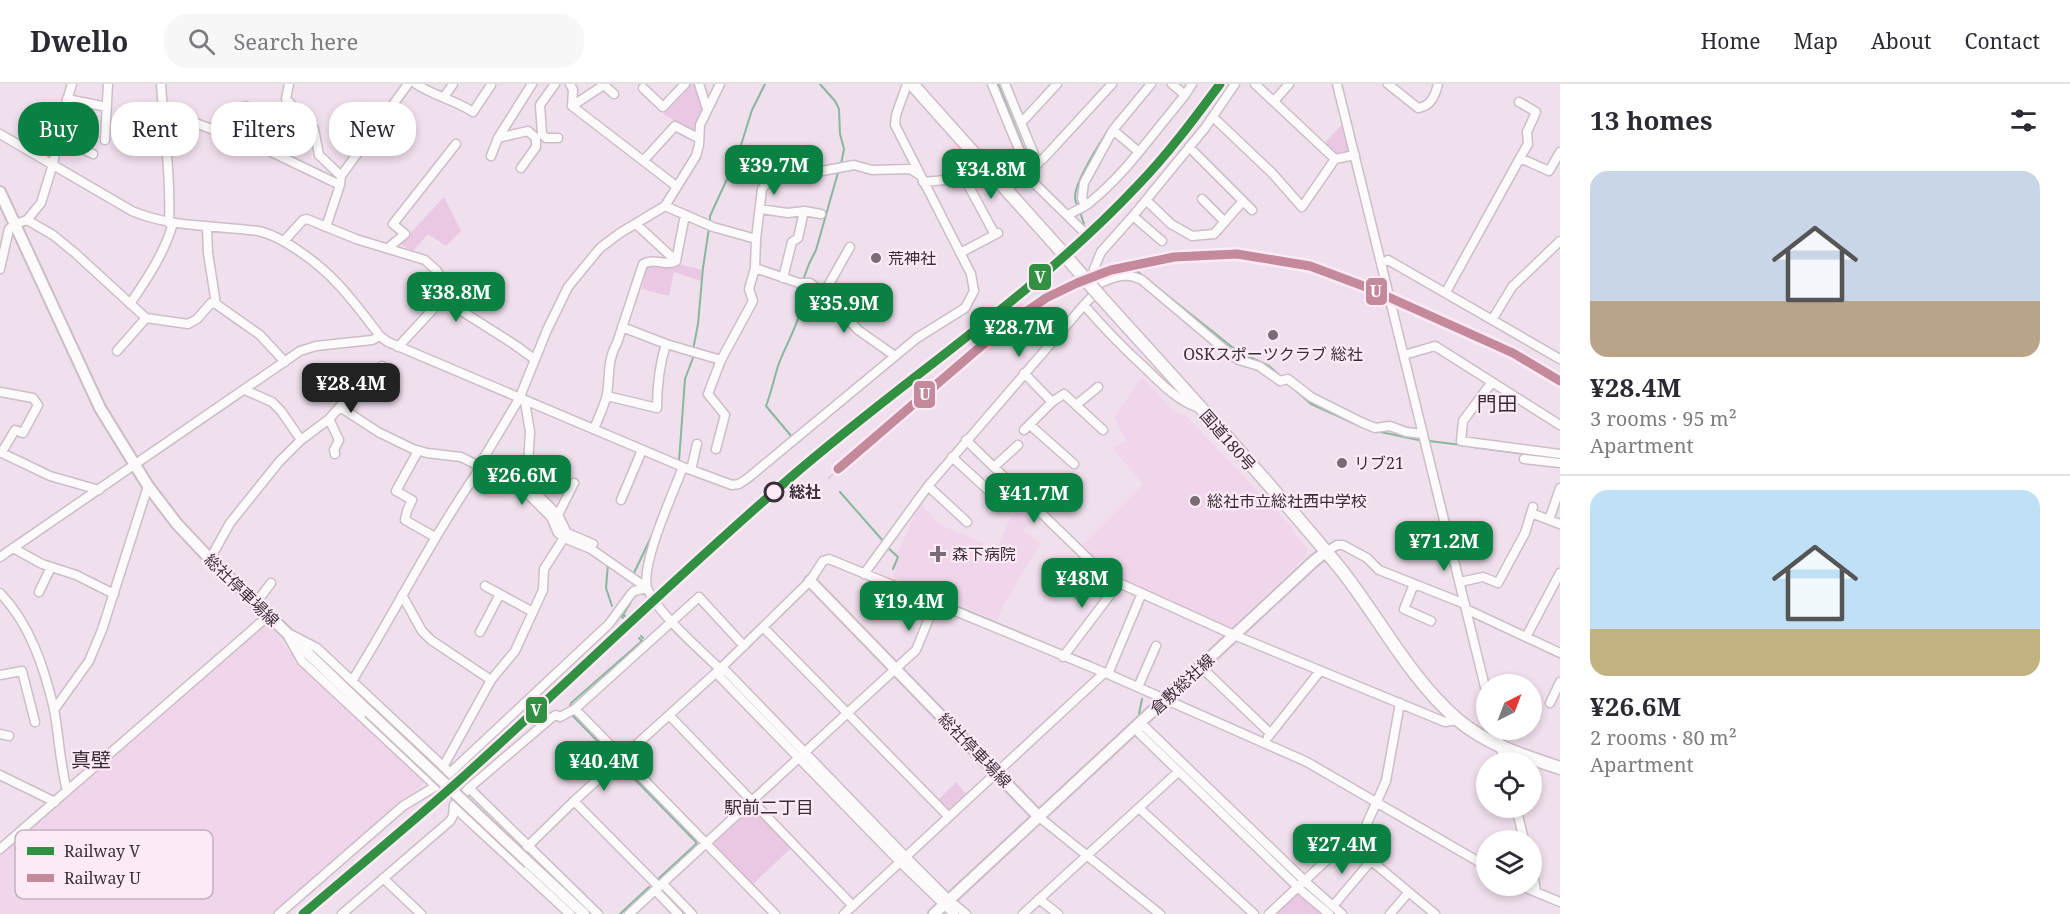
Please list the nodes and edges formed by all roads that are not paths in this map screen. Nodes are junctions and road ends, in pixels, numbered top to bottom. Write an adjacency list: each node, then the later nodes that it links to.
1 (72, 84): 33 (street)
2 (108, 84): 40 (street)
3 (161, 84): 36 (street)
4 (289, 84): 37 (street)
5 (408, 84): 68 (street)
6 (416, 84): 32 (street)
7 (453, 84): 32 (street)
8 (532, 84): 46 (street)
9 (555, 84): 47 (street)
10 (570, 84): 39 (street)
11 (685, 84): 28 (street)
12 (699, 84): 41 (street)
13 (720, 84): 41 (street)
14 (909, 84): 67 (street); 105 (highway, 国道180号, bridge)
15 (992, 84): 64 (street)
16 (1005, 84): 43 (street)
17 (1058, 84): 43 (street)
18 (1112, 84): 64 (street)
19 (1172, 84): 31 (street)
20 (1192, 84): 31 (street)
21 (1235, 84): 42 (street)
22 (1255, 84): 34 (street)
23 (1289, 84): 34 (street)
24 (1337, 84): 55 (street)
25 (1388, 84): 26 (street)
26 (1437, 84)
27 (491, 85): 32 (street)
28 (643, 88)
29 (1145, 88): 44 (street)
30 (614, 94): 39 (street)
31 (1185, 95): 53 (street)
32 (444, 97)
33 (67, 99): 35 (street); 40 (street)
34 (1274, 101): 61 (street)
35 (66, 102)
36 (162, 102)
37 (289, 102)
38 (1519, 102): 60 (street)
39 (572, 106): 62 (street)
40 (107, 107): 49 (street)
41 (707, 109): 48 (street)
42 (1213, 117): 52 (street); 61 (street)
43 (1021, 123): 64 (street)
44 (1113, 130): 53 (street); 80 (street)
45 (0, 134): 63 (street)
46 (498, 138): 59 (street); 65 (street)
47 (558, 138)
48 (698, 138): 62 (street); 71 (street)
49 (105, 140)
50 (456, 144): 98 (street)
51 (317, 145): 68 (street)
52 (1189, 147): 74 (street); 75 (street)
53 (1138, 152): 80 (street)
54 (1560, 152): 60 (street)
55 (1355, 155): 61 (street); 101 (street)
56 (55, 156): 63 (street)
57 (167, 156): 87 (street)
58 (282, 156): 68 (street)
59 (491, 156)
60 (1521, 158): 106 (street)
61 (1335, 159)
62 (644, 160): 71 (street)
63 (53, 165): 85 (street); 87 (street)
64 (1033, 166): 66 (street); 80 (street)
65 (521, 168)
66 (1007, 177)
67 (922, 178): 69 (street); 77 (street); 99 (street)
68 (341, 180): 90 (street)
69 (966, 181): 70 (street); 99 (street)
70 (989, 181)
71 (676, 186): 76 (street)
72 (0, 192): 81 (main road, 総社停車場線)
73 (1202, 199): 86 (street)
74 (1146, 200): 84 (street); 86 (street)
75 (1243, 201): 78 (street); 86 (street)
76 (665, 206): 83 (street); 91 (street)
77 (760, 209): 79 (street); 93 (street)
78 (1252, 210)
79 (804, 211): 82 (street); 104 (street)
80 (1075, 211): 92 (street)
81 (4, 212): 88 (main road, 総社停車場線)
82 (821, 214)
83 (685, 215): 93 (street); 100 (street)
84 (1133, 216): 95 (street); 105 (street)
85 (27, 220): 88 (street); 109 (street)
86 (1225, 222)
87 (171, 223): 89 (street); 109 (street)
88 (15, 224): 102 (street); 156 (main road, 総社停車場線)
89 (207, 226): 94 (street); 110 (street)
90 (326, 227): 94 (street); 98 (street)
91 (638, 227): 100 (street); 121 (street)
92 (1085, 233)
93 (756, 239): 103 (street)
94 (284, 241): 115 (street)
95 (1162, 241)
96 (1560, 241): 113 (street)
97 (850, 247): 107 (street)
98 (388, 248): 108 (street)
99 (960, 254): 120 (street)
100 (676, 261): 114 (street)
101 (1382, 263): 106 (street); 119 (street)
102 (1, 264)
103 (755, 268): 104 (street); 123 (street)
104 (783, 278): 107 (street)
105 (1098, 289): 111 (street); 130 (highway, 国道180号); 141 (street)
106 (1446, 292): 113 (street)
107 (824, 293): 120 (street)
108 (446, 295): 117 (street); 121 (street)
109 (130, 304): 112 (street)
110 (216, 304): 112 (street); 124 (street)
111 (1084, 305): 126 (street); 130 (street)
112 (146, 318): 118 (street)
113 (1492, 320): 122 (street)
114 (622, 327): 116 (street); 132 (street)
115 (380, 336): 117 (street); 124 (street)
116 (666, 344): 123 (street); 132 (street)
117 (398, 347): 133 (street)
118 (117, 351)
119 (1404, 355): 127 (street); 141 (street)
120 (896, 356): 159 (street)
121 (534, 359): 133 (street)
122 (1560, 359)
123 (721, 360): 146 (street)
124 (285, 362): 129 (street)
125 (382, 366): 136 (street)
126 (1024, 373): 134 (street); 143 (street)
127 (1492, 382): 138 (street); 151 (street)
128 (1098, 387): 135 (street)
129 (244, 390): 142 (street); 156 (street)
130 (1178, 391): 176 (highway, 国道180号)
131 (0, 392): 149 (street)
132 (607, 396): 139 (street)
133 (522, 400): 139 (street); 158 (street); 163 (street)
134 (1052, 402): 135 (street); 154 (street)
135 (1076, 405): 140 (street)
136 (340, 407): 137 (street); 147 (street)
137 (329, 419): 142 (street); 150 (street)
138 (1560, 425)
139 (594, 429): 148 (street)
140 (1103, 430)
141 (1424, 439): 183 (street)
142 (301, 440): 178 (street)
143 (966, 440): 152 (street); 157 (street)
144 (697, 444): 159 (street)
145 (1018, 445): 157 (street)
146 (716, 448)
147 (418, 450): 158 (street); 173 (street)
148 (642, 450): 159 (street); 166 (street)
149 (1, 452): 165 (street)
150 (335, 454)
151 (1560, 454)
152 (952, 457): 162 (street); 167 (street)
153 (1524, 459): 155 (street)
154 (1074, 464)
155 (1560, 464)
156 (134, 466): 161 (main road, 総社停車場線); 165 (street)
157 (994, 467): 185 (street)
158 (479, 468): 163 (street); 173 (street)
159 (687, 468): 188 (street)
160 (574, 483): 168 (street)
161 (148, 486): 178 (main road, 総社停車場線); 192 (street)
162 (928, 486): 170 (street); 181 (street)
163 (529, 487): 168 (street); 172 (street)
164 (1560, 488): 169 (street)
165 (99, 490): 175 (street)
166 (621, 500)
167 (1000, 501)
168 (558, 514): 172 (street)
169 (1549, 520): 171 (street); 183 (street)
170 (967, 522)
171 (1560, 524)
172 (566, 536): 174 (street); 188 (street); 198 (street)
173 (435, 537): 194 (street)
174 (597, 547)
175 (14, 548): 177 (street); 179 (street)
176 (1326, 552): 186 (street); 205 (main road, 倉敷総社線); 229 (highway, 国道180号)
177 (0, 557)
178 (210, 559): 195 (main road, 総社停車場線)
179 (51, 567): 189 (street); 192 (street)
180 (1560, 573): 206 (street)
181 (864, 574): 182 (street); 196 (street)
182 (810, 581): 202 (street); 213 (main road, 総社停車場線)
183 (1460, 582): 197 (street)
184 (271, 583): 195 (street)
185 (1119, 583): 191 (street); 209 (street)
186 (1414, 584): 197 (street); 201 (street)
187 (485, 586): 193 (street)
188 (647, 588): 200 (street); 240 (street)
189 (39, 592)
190 (0, 593): 226 (street)
191 (1142, 593): 205 (street); 215 (street)
192 (114, 594): 226 (street)
193 (500, 594): 198 (street); 204 (street)
194 (402, 596): 218 (street); 219 (street)
195 (255, 604): 199 (main road, 総社停車場線)
196 (935, 604): 209 (street); 213 (street)
197 (1466, 606): 206 (street); 216 (street)
198 (533, 612): 218 (street)
199 (268, 616): 203 (main road, 総社停車場線); 246 (street)
200 (671, 621): 207 (street); 212 (street); 225 (street)
201 (1431, 621)
202 (764, 627): 207 (street); 227 (street)
203 (284, 630): 219 (street); 244 (street); 279 (main road, 総社停車場線, bridge)
204 (480, 632)
205 (1234, 636): 211 (main road, 倉敷総社線); 214 (street)
206 (1526, 637): 210 (street)
207 (744, 646): 212 (street)
208 (1156, 646): 221 (street)
209 (1065, 653): 215 (street)
210 (1560, 653)
211 (1200, 666): 222 (main road, 倉敷総社線); 232 (street)
212 (720, 669): 228 (street); 237 (street)
213 (896, 669): 227 (street); 242 (main road, 総社停車場線)
214 (1320, 671): 224 (street); 232 (street)
215 (1106, 674): 221 (street); 242 (street)
216 (1482, 674)
217 (0, 675): 230 (street)
218 (491, 680): 240 (street)
219 (352, 681): 240 (street)
220 (1560, 682): 223 (street)
221 (1138, 687): 222 (street)
222 (1166, 700): 231 (main road, 倉敷総社線); 234 (street)
223 (1550, 703)
224 (1400, 704): 229 (street); 250 (street)
225 (575, 709): 238 (street); 245 (street)
226 (54, 710): 246 (street)
227 (848, 712): 237 (street); 253 (street)
228 (670, 716): 238 (street); 247 (street)
229 (1458, 720): 235 (highway, 国道180号)
230 (35, 722)
231 (1137, 726): 241 (street); 254 (main road, 倉敷総社線); 266 (street)
232 (1270, 733): 234 (street)
233 (1498, 740): 235 (street)
234 (1264, 742): 250 (street)
235 (1500, 747): 236 (street); 239 (highway, 国道180号)
236 (1501, 752)
237 (802, 755): 247 (street); 262 (street)
238 (621, 760): 248 (street); 257 (street)
239 (1560, 768)
240 (446, 770): 244 (street)
241 (1178, 772): 252 (street); 266 (street)
242 (998, 773): 253 (street); 254 (main road, 総社停車場線)
243 (0, 775): 249 (street)
244 (436, 786): 275 (street)
245 (469, 788): 251 (street); 258 (street)
246 (67, 791): 249 (street)
247 (753, 800): 257 (street); 273 (street)
248 (574, 801): 258 (street); 267 (street)
249 (55, 802): 255 (street)
250 (1376, 802): 259 (street); 263 (street)
251 (454, 807): 265 (street); 278 (street)
252 (1139, 808): 261 (street); 292 (street)
253 (949, 817): 262 (street)
254 (1039, 817): 261 (street); 271 (main road)
255 (22, 830)
256 (15, 836): 260 (street)
257 (706, 843): 267 (street); 284 (street)
258 (527, 847): 280 (street)
259 (1356, 848): 264 (street); 266 (street)
260 (0, 849)
261 (1086, 855): 270 (street); 291 (street)
262 (903, 859): 271 (street); 273 (street)
263 (1476, 860)
264 (1371, 861): 268 (street); 274 (street)
265 (383, 878): 276 (street); 277 (street)
266 (1301, 884): 274 (street); 293 (street)
267 (659, 887): 281 (street); 282 (street); 283 (street)
268 (1408, 893): 295 (street); 296 (street)
269 (1542, 894): 272 (street)
270 (1039, 899): 289 (street); 290 (street)
271 (946, 902): 286 (main road); 287 (street); 288 (street)
272 (1560, 902)
273 (853, 906): 285 (street)
274 (1331, 910): 294 (street)
275 (279, 914)
276 (342, 914)
277 (421, 914)
278 (570, 914)
279 (584, 914)
280 (598, 914)
281 (629, 914)
282 (678, 914)
283 (692, 914)
284 (775, 914)
285 (844, 914)
286 (934, 914)
287 (954, 914)
288 (966, 914)
289 (1023, 914)
290 (1058, 914)
291 (1160, 914)
292 (1254, 914)
293 (1269, 914)
294 (1342, 914)
295 (1390, 914)
296 (1436, 914)

